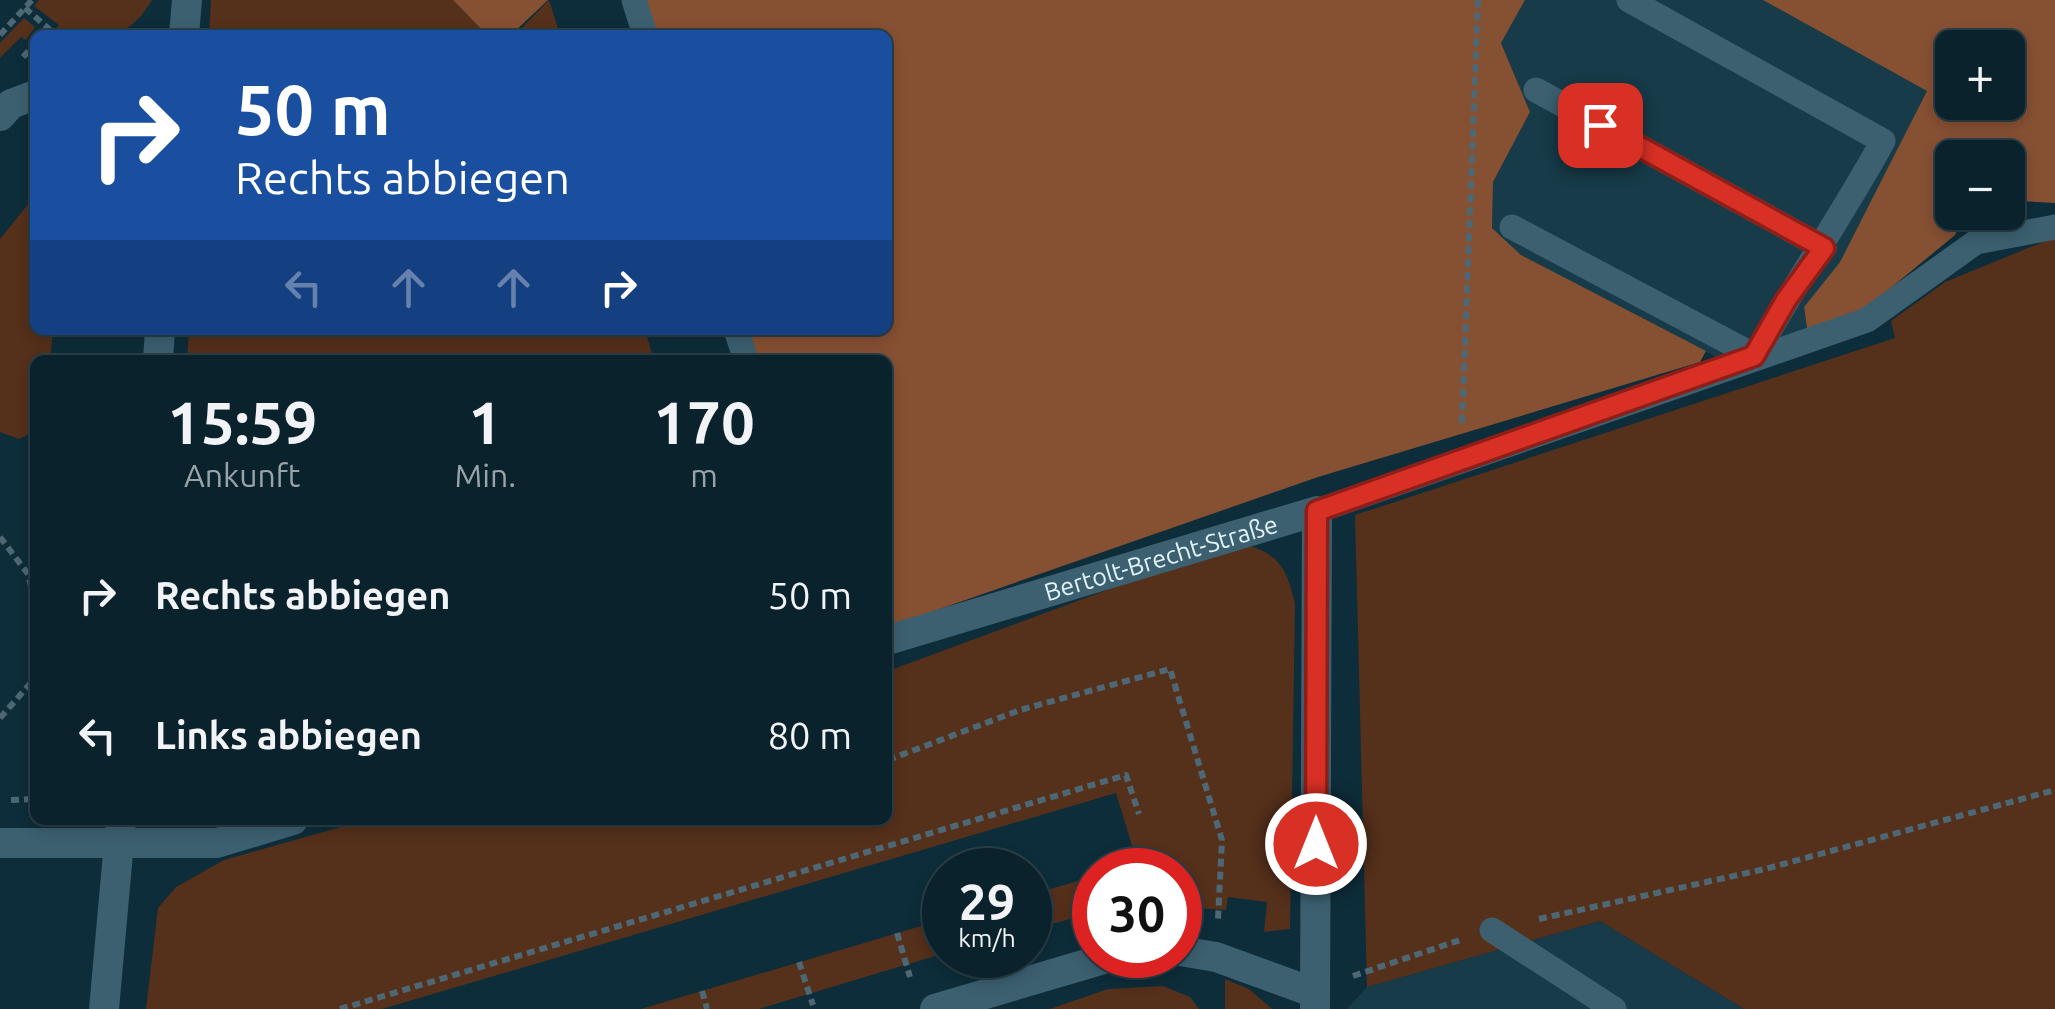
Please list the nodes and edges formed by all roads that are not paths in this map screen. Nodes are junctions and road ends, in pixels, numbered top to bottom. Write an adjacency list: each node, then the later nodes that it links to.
1 (188, 0): 4 (street)
2 (634, 0): 5 (lane)
3 (1629, 0): 11 (lane)
4 (185, 30)
5 (643, 30)
6 (1536, 90): 11 (lane)
7 (30, 97): 8 (street)
8 (0, 116)
9 (1512, 227): 12 (lane)
10 (2055, 227): 12 (lane)
11 (1824, 248): 12 (lane)
12 (1754, 356): 13 (lane)
13 (1317, 511): 14 (street, Bertolt-Brecht-Straße); 21 (street, Bertolt-Brecht-Straße)
14 (892, 639)
15 (276, 825): 16 (street)
16 (120, 832): 17 (street); 22 (street)
17 (0, 843)
18 (1492, 930): 24 (lane)
19 (1202, 956): 21 (street)
20 (1072, 968): 23 (street)
21 (1315, 1001)
22 (104, 1009)
23 (935, 1009)
24 (1614, 1009)

